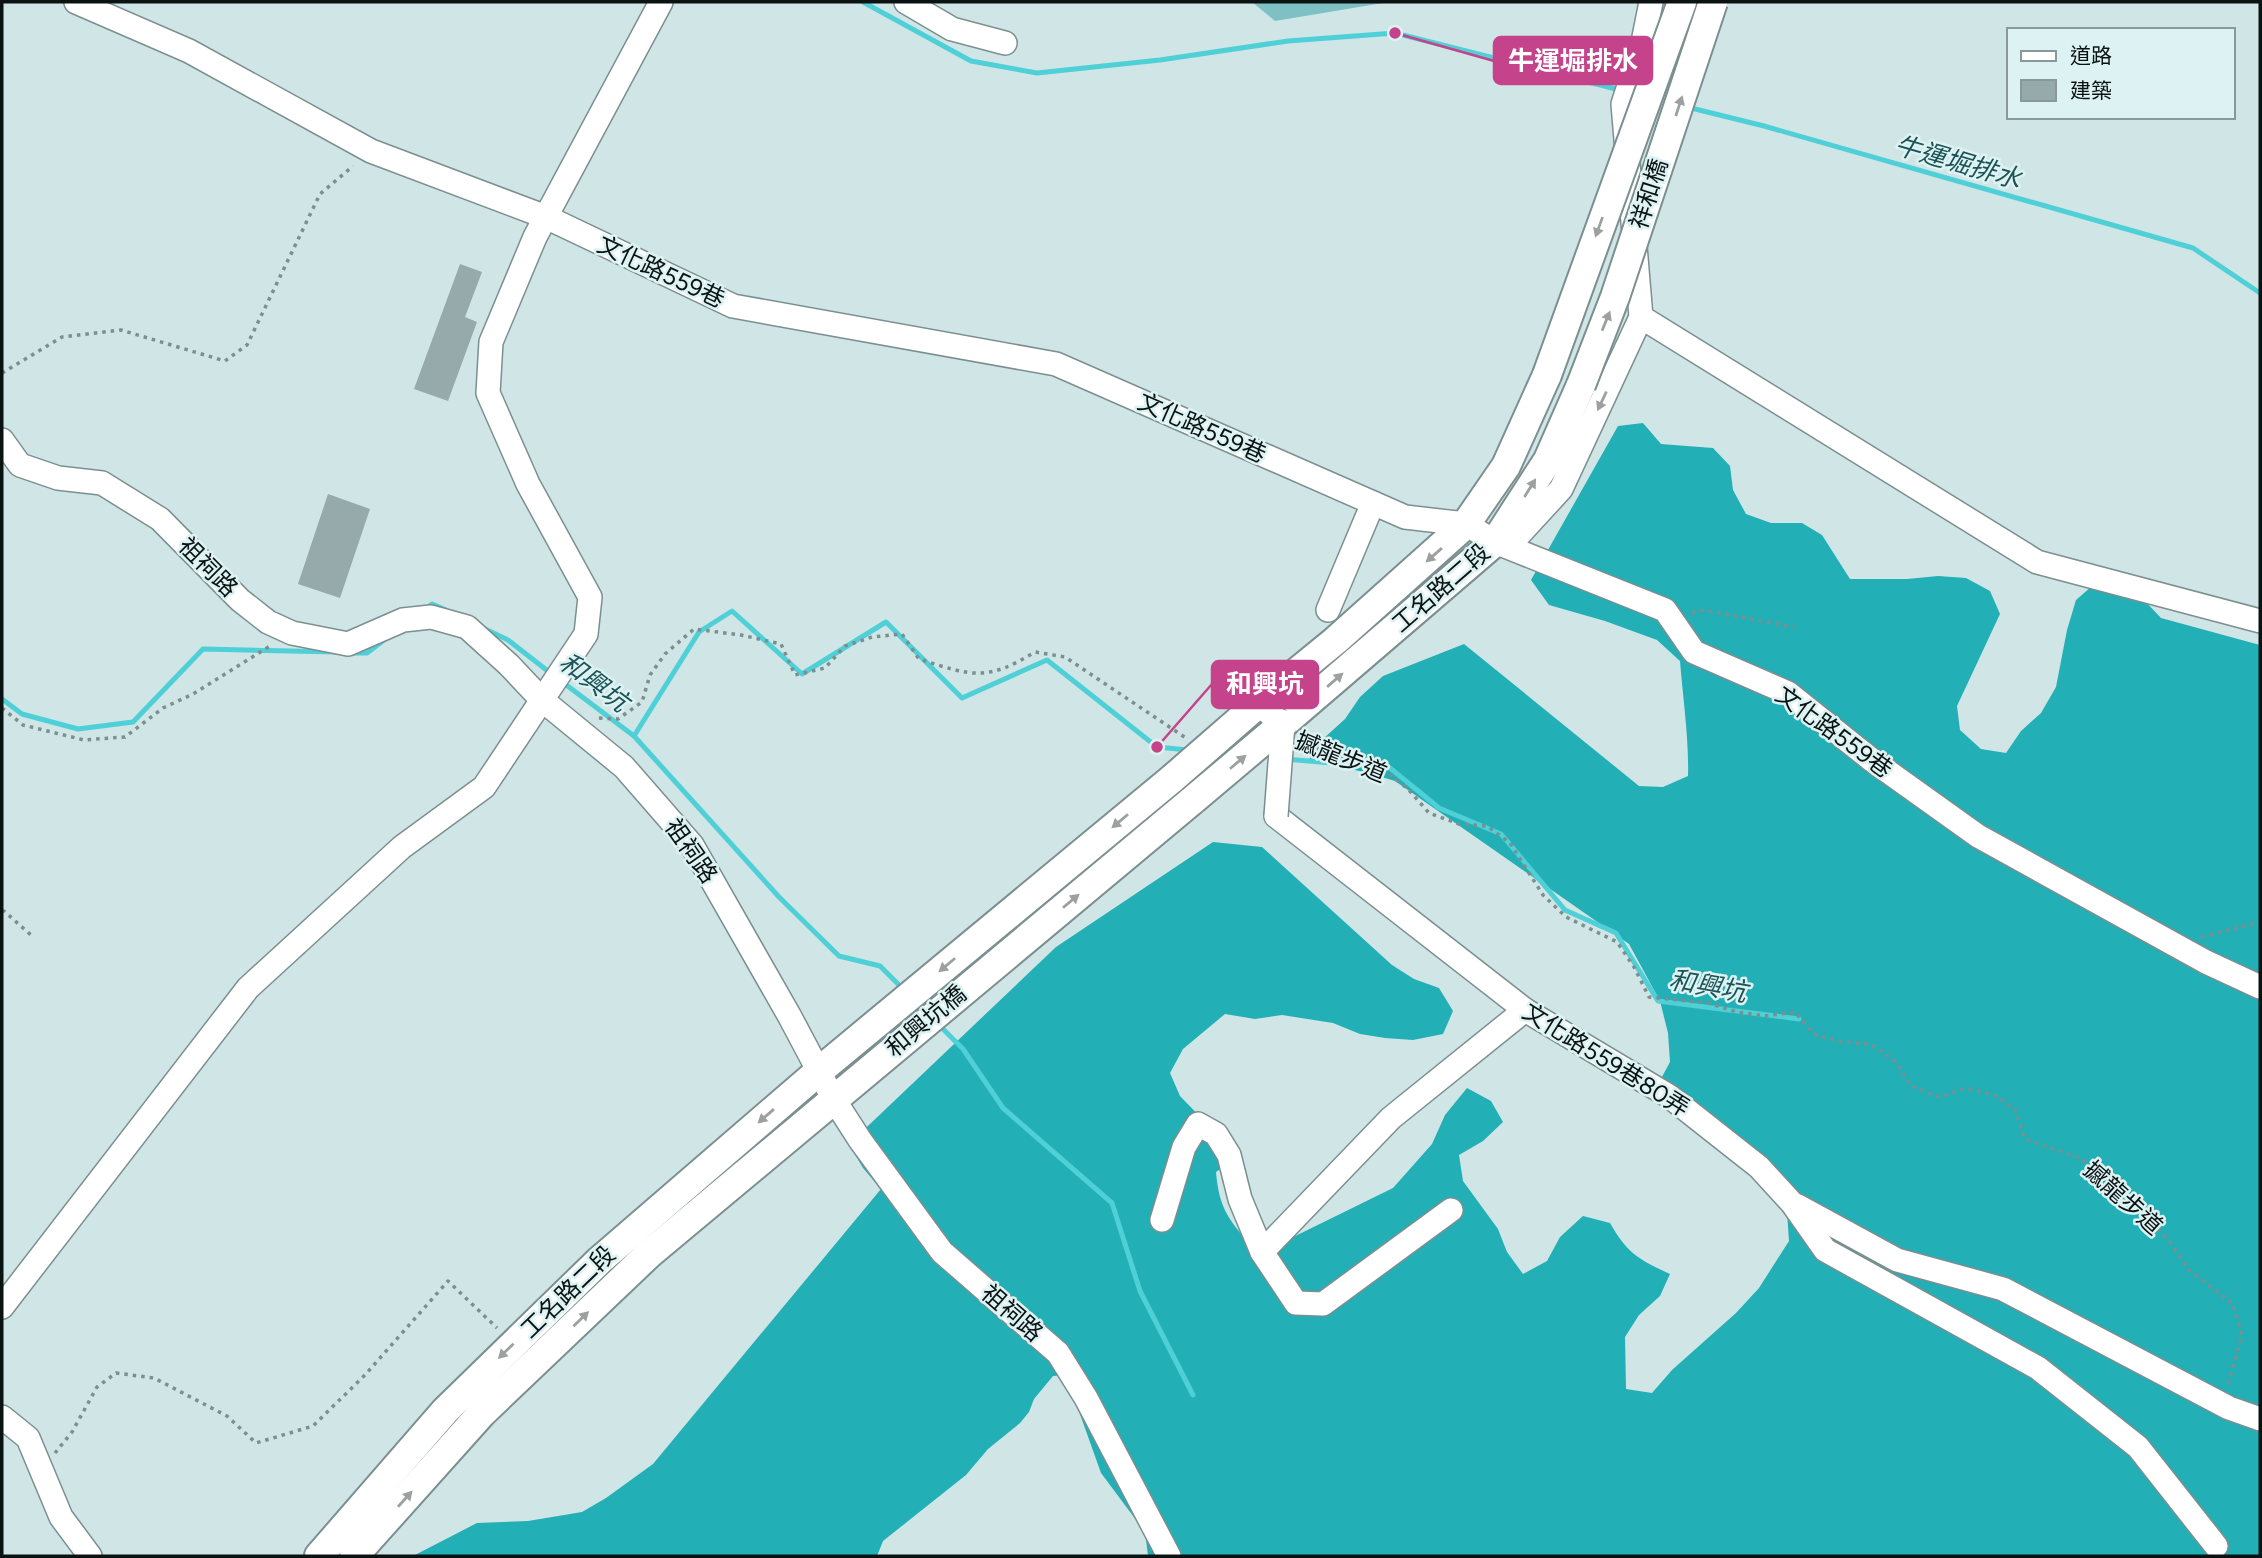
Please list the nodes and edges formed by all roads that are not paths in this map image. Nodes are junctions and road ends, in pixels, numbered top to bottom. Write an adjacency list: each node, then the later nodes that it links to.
1 (76, 2): 8 (lane, 文化路559巷)
2 (661, 2): 8 (lane)
3 (905, 2): 7 (lane)
4 (1651, 2): 9 (lane)
5 (1682, 2): 10 (main road, 祥和橋, one-way to 10, bridge)
6 (1713, 2): 11 (main road, 祥和橋, one-way to 6, bridge)
7 (1005, 43)
8 (546, 217): 13 (lane, 文化路559巷); 18 (lane)
9 (1641, 317): 15 (lane, one-way to 15); 17 (lane)
10 (1547, 374): 14 (main road, 工名路二段)
11 (1581, 385): 15 (main road, 工名路二段, one-way to 11)
12 (2, 440): 18 (lane, 祖祠路)
13 (1373, 503): 14 (lane, 文化路559巷); 16 (lane)
14 (1466, 524): 15 (lane, 文化路559巷); 19 (main road, 工名路二段, one-way to 19)
15 (1495, 542): 20 (main road, 工名路二段, one-way to 15); 23 (lane, 文化路559巷)
16 (1328, 610)
17 (2260, 621)
18 (541, 699): 25 (lane, 祖祠路); 31 (lane)
19 (1258, 704): 20 (lane, bridge); 21 (main road, 工名路二段, one-way to 21, bridge)
20 (1289, 732): 22 (main road, 工名路二段, one-way to 20, bridge); 24 (lane, 文化路559巷80弄, bridge)
21 (1000, 922): 25 (main road, 和興坑橋, one-way to 25)
22 (1019, 944): 26 (main road, 和興坑橋)
23 (2260, 987)
24 (1525, 1010): 27 (lane, 文化路559巷80弄); 30 (lane)
25 (818, 1072): 26 (lane, 祖祠路); 37 (main road, 工名路二段, one-way to 37)
26 (833, 1098): 35 (main road, 工名路二段, one-way to 26); 38 (lane, 祖祠路)
27 (1792, 1203): 33 (lane); 34 (lane, 文化路559巷80弄)
28 (1451, 1210): 30 (lane)
29 (1162, 1220): 30 (lane)
30 (1262, 1252)
31 (2, 1307)
32 (2, 1417): 36 (lane)
33 (2260, 1419)
34 (2216, 1546)
35 (357, 1553)
36 (90, 1556)
37 (319, 1556)
38 (1169, 1556)

